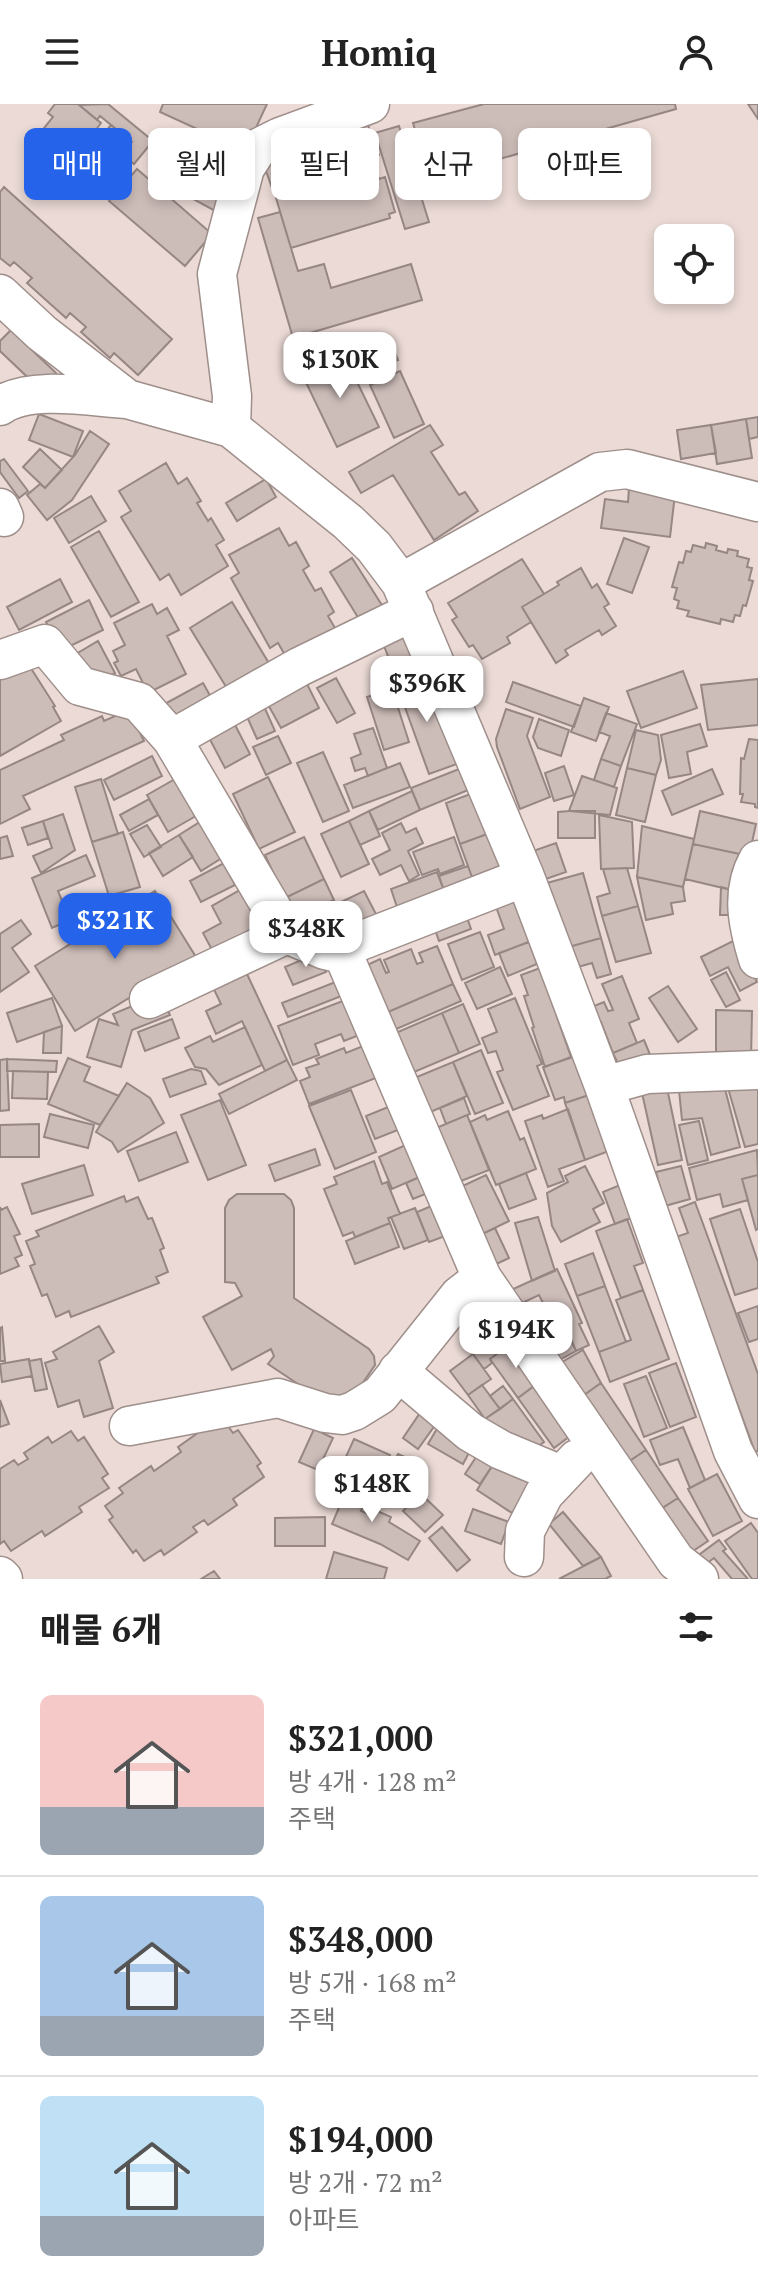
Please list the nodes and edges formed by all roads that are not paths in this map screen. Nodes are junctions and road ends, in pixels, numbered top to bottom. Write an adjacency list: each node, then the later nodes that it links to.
1 (370, 104): 5 (street)
2 (0, 294): 3 (street)
3 (127, 399): 4 (street); 5 (street)
4 (0, 406)
5 (231, 428): 7 (street)
6 (752, 489): 7 (street)
7 (408, 597): 9 (street); 11 (street)
8 (0, 660): 9 (street)
9 (172, 739): 12 (street)
10 (758, 860): 14 (street)
11 (525, 877): 13 (street); 17 (street)
12 (287, 934): 13 (street); 15 (street)
13 (343, 954): 18 (street)
14 (758, 959)
15 (149, 999)
16 (758, 1070): 17 (street)
17 (604, 1086): 23 (street)
18 (482, 1278): 19 (street); 21 (street)
19 (398, 1371): 20 (street); 22 (street)
20 (129, 1426)
21 (593, 1443): 22 (street); 25 (street)
22 (561, 1475): 24 (street)
23 (758, 1499)
24 (524, 1557)
25 (699, 1579)

